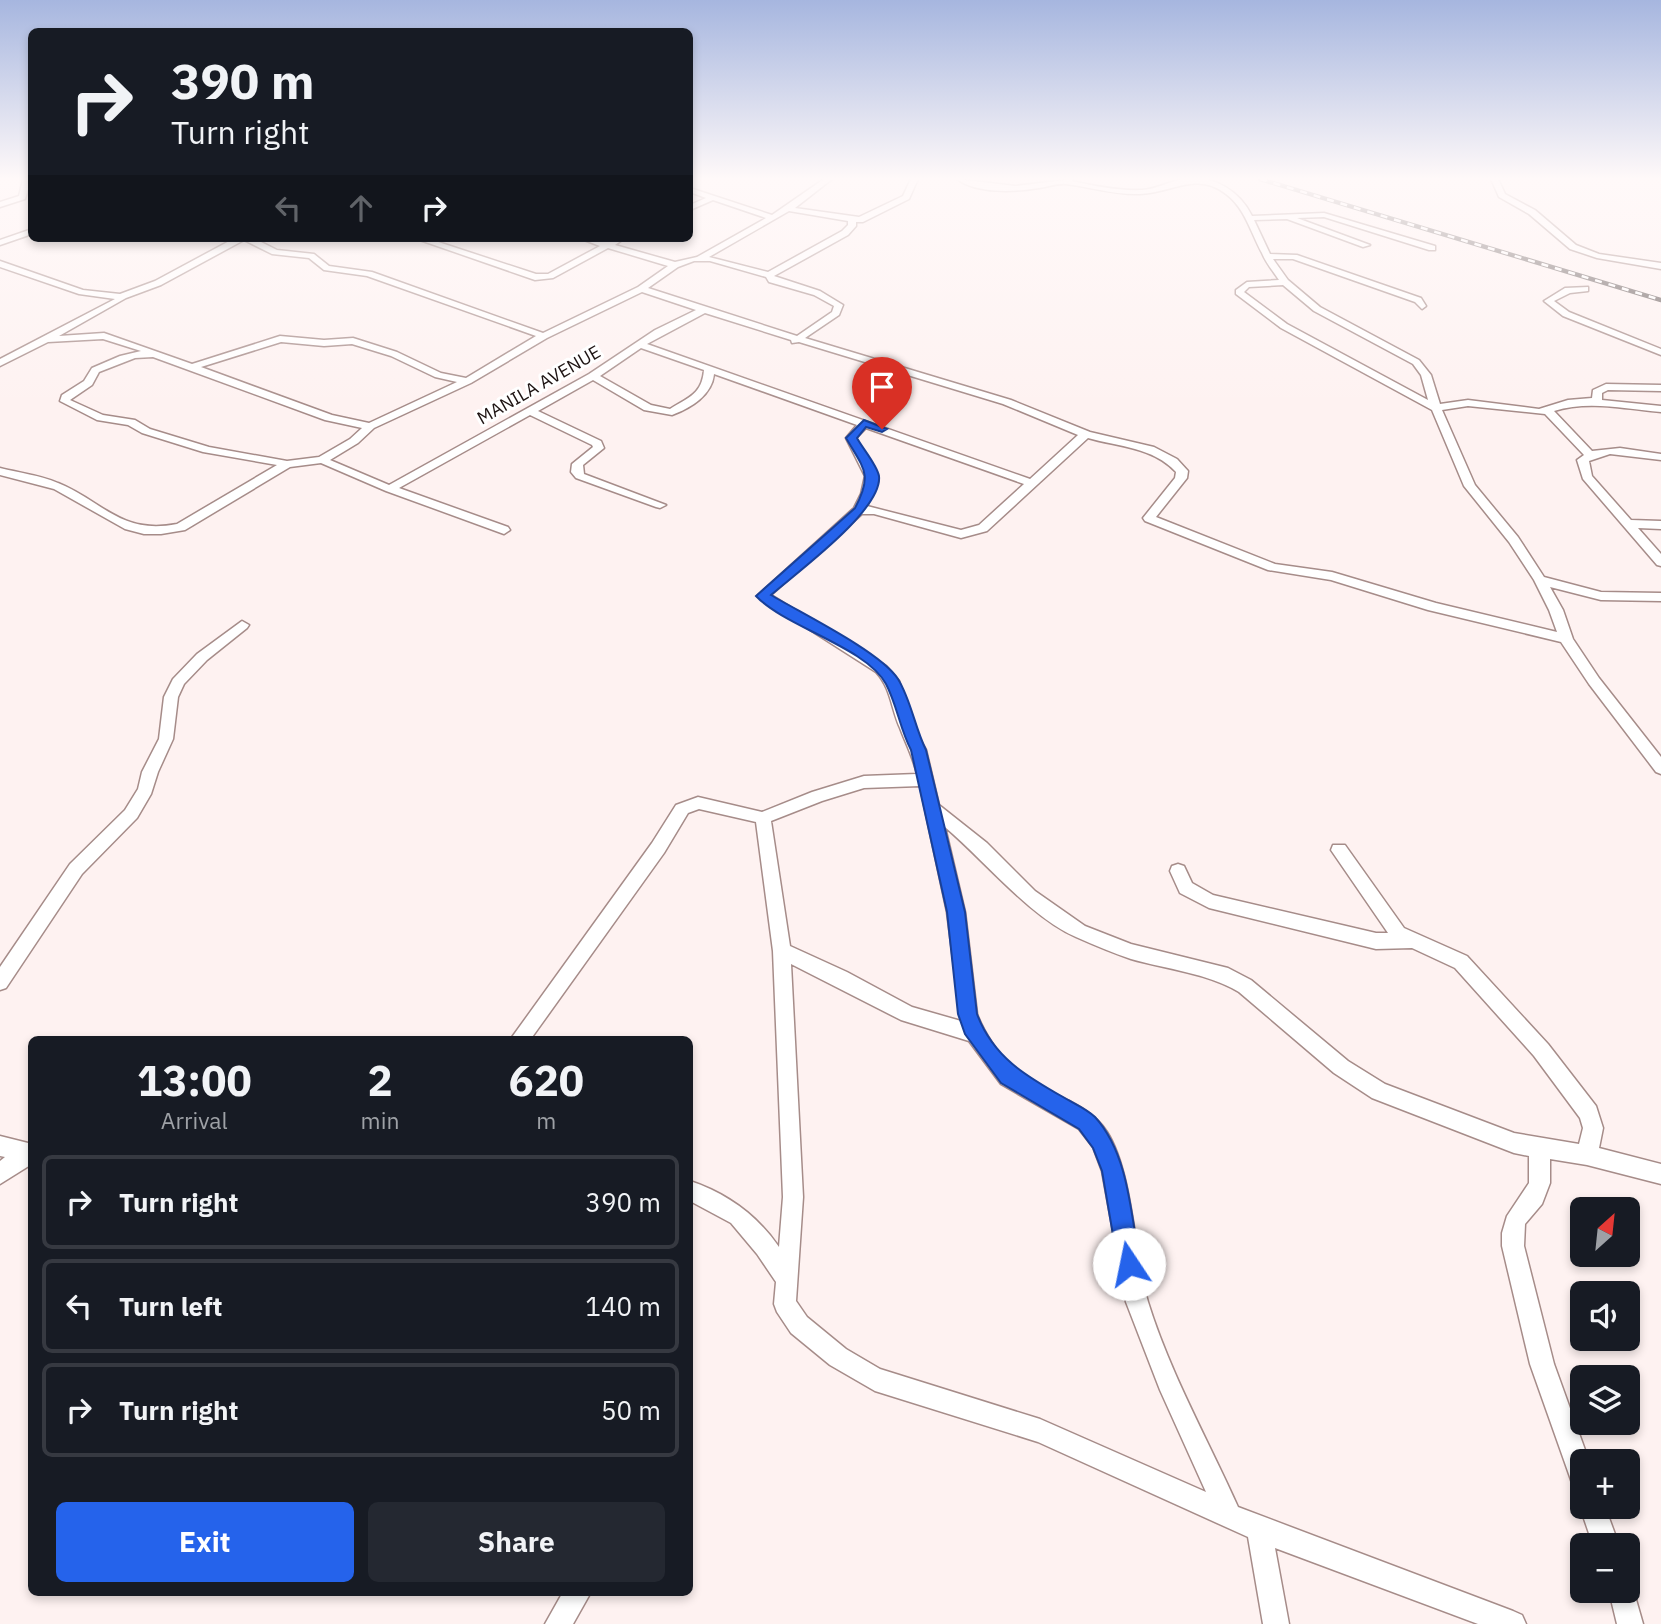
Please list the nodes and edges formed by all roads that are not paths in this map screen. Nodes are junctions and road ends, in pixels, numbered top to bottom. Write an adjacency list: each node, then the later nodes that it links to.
1 (210, 255): 18 (street)
2 (302, 255): 21 (street)
3 (469, 255): 4 (street)
4 (588, 255)
5 (642, 255): 12 (street)
6 (705, 255): 10 (street)
7 (806, 255): 14 (street)
8 (1594, 255): 13 (street)
9 (1267, 256): 15 (street); 19 (street)
10 (700, 258): 12 (street); 14 (street)
11 (0, 264): 18 (street)
12 (675, 265): 16 (street)
13 (1661, 266)
14 (769, 275): 23 (street)
15 (1285, 282): 34 (street); 34 (street)
16 (641, 289): 20 (street); 21 (street)
17 (1585, 289): 26 (street)
18 (132, 294): 22 (street)
19 (1422, 306)
20 (704, 310): 23 (street); 24 (street, MANILA AVENUE)
21 (544, 336): 31 (street)
22 (47, 339): 25 (street); 27 (street)
23 (795, 341): 40 (street)
24 (639, 344): 29 (street); 30 (street, MANILA AVENUE)
25 (153, 352): 28 (street); 44 (street)
26 (1661, 352)
27 (0, 363)
28 (191, 367): 31 (street); 39 (street)
29 (709, 369): 30 (street); 38 (street)
30 (593, 376): 37 (street, MANILA AVENUE)
31 (467, 381): 39 (street)
32 (1661, 388): 33 (street)
33 (1587, 402): 35 (street); 36 (street)
34 (1436, 408): 35 (street); 54 (street)
35 (1547, 410): 41 (street)
36 (1661, 410)
37 (529, 411): 47 (street, MANILA AVENUE); 48 (street)
38 (864, 423): 46 (street); 49 (street)
39 (370, 426): 43 (street)
40 (1086, 434): 46 (street); 57 (street)
41 (1590, 454): 42 (street); 50 (street)
42 (1661, 457)
43 (323, 460): 44 (street); 47 (street)
44 (287, 464): 45 (street)
45 (0, 471)
46 (1032, 483): 49 (street)
47 (390, 489): 52 (street)
48 (660, 505)
49 (859, 510): 59 (street)
50 (1630, 524): 51 (street); 53 (street)
51 (1661, 525)
52 (504, 530)
53 (1661, 562)
54 (1540, 580): 55 (street); 57 (street)
55 (1661, 597)
56 (242, 625): 66 (street)
57 (1566, 639): 58 (street)
58 (1661, 768)
59 (926, 780): 60 (street); 61 (street)
60 (931, 807): 67 (street); 70 (street)
61 (763, 818): 65 (street); 68 (street)
62 (1339, 850): 64 (street)
63 (1178, 871): 64 (street)
64 (1410, 941): 73 (street)
65 (782, 951): 67 (street); 77 (street)
66 (0, 982)
67 (975, 1034): 79 (street)
68 (522, 1036)
69 (0, 1146): 71 (street)
70 (1539, 1149): 73 (street); 78 (street)
71 (28, 1153)
72 (28, 1154): 74 (street)
73 (1587, 1155): 75 (street)
74 (0, 1174)
75 (1661, 1174)
76 (693, 1192): 77 (street)
77 (787, 1279): 79 (street)
78 (1572, 1449)
79 (1230, 1515): 80 (street)
80 (1259, 1529): 84 (street); 85 (street)
81 (576, 1596): 83 (street)
82 (1625, 1603): 86 (street)
83 (558, 1624)
84 (1276, 1624)
85 (1513, 1624)
86 (1630, 1624)

